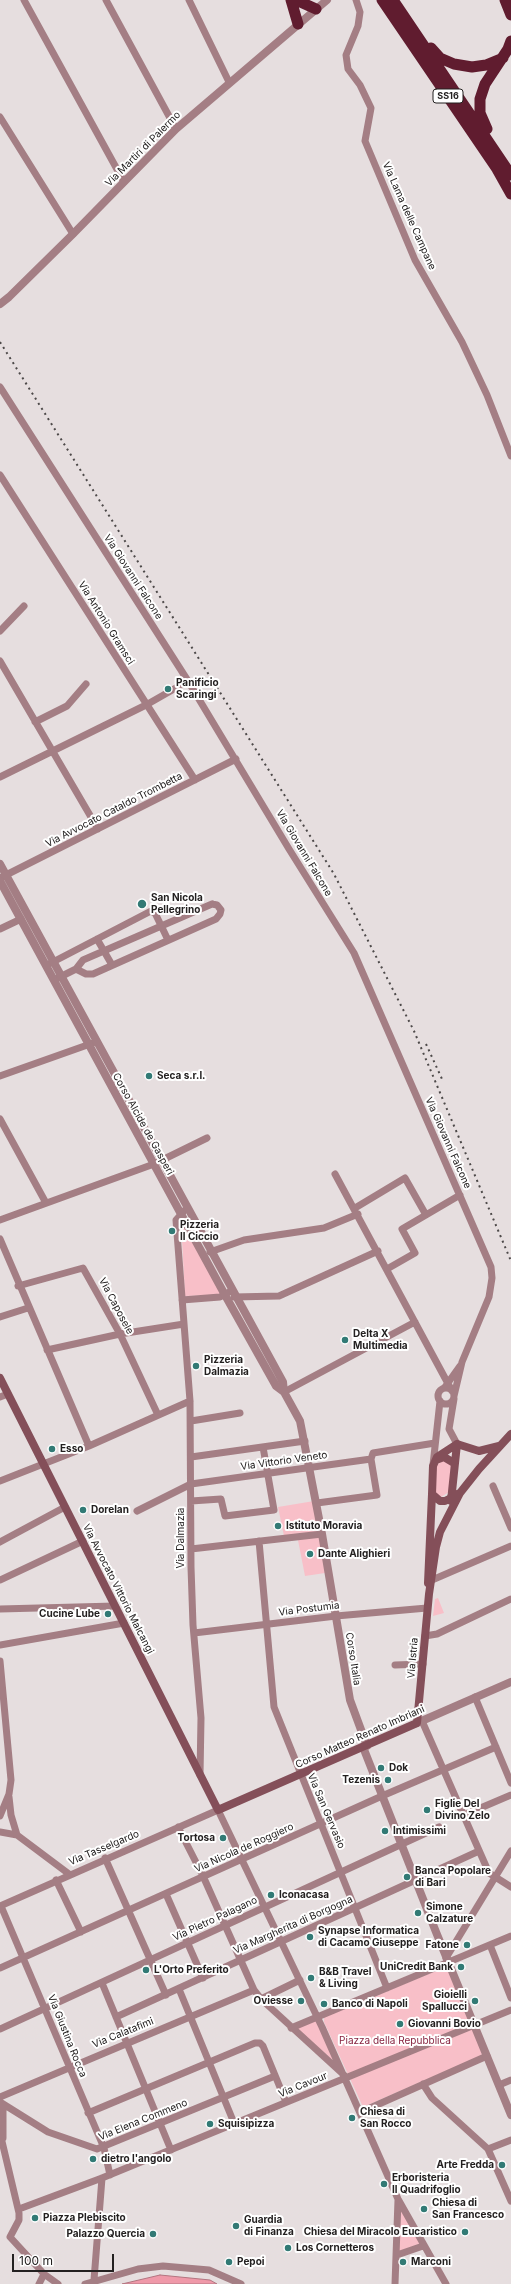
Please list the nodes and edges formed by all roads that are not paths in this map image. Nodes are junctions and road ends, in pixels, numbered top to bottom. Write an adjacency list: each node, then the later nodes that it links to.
1 (24, 0): 21 (street)
2 (106, 0): 19 (street)
3 (189, 0): 17 (street)
4 (291, 0): 13 (highway)
5 (296, 0): 11 (highway)
6 (327, 0): 11 (street)
7 (356, 0): 28 (street, Via Lama delle Campane)
8 (382, 0): 22 (highway, SS16)
9 (393, 0): 14 (highway, SS16)
10 (505, 0): 12 (highway)
11 (313, 4): 13 (street, Via Martiri di Palermo)
12 (511, 15)
13 (298, 24): 17 (street, Via Martiri di Palermo)
14 (411, 28): 16 (highway, SS16); 20 (highway, SS16)
15 (511, 41): 16 (highway, SS16)
16 (503, 58): 20 (highway, SS16)
17 (230, 82): 19 (street, Via Martiri di Palermo)
18 (0, 117): 23 (street)
19 (176, 129): 21 (street, Via Martiri di Palermo)
20 (510, 174)
21 (124, 182): 23 (street, Via Martiri di Palermo)
22 (511, 194)
23 (73, 234): 24 (street, Via Martiri di Palermo)
24 (9, 297): 25 (street); 26 (street)
25 (0, 304)
26 (0, 312)
27 (0, 387): 33 (street, Via Giovanni Falcone)
28 (511, 456)
29 (0, 475): 35 (street, Via Antonio Gramsci)
30 (24, 606): 31 (street)
31 (0, 631)
32 (0, 661): 36 (street)
33 (188, 681): 35 (street); 38 (street, Via Giovanni Falcone)
34 (86, 684): 36 (street)
35 (146, 706): 37 (street); 40 (street, Via Antonio Gramsci)
36 (35, 722): 37 (street)
37 (52, 752): 39 (street); 41 (street)
38 (236, 759): 40 (street, Via Avvocato Cataldo Trombetta); 61 (street, Via Giovanni Falcone)
39 (0, 778)
40 (195, 780): 41 (street, Via Avvocato Cataldo Trombetta)
41 (98, 830): 43 (street, Via Avvocato Cataldo Trombetta)
42 (0, 864): 43 (street)
43 (2, 878): 44 (street, Corso Alcide de Gasperi); 50 (street, Corso Alcide de Gasperi)
44 (21, 919): 46 (street); 50 (street, Corso Alcide de Gasperi)
45 (161, 925): 47 (street); 48 (street); 48 (street); 49 (street)
46 (0, 929)
47 (97, 939): 49 (street); 50 (street)
48 (168, 940): 51 (street)
49 (104, 950): 51 (street); 52 (street)
50 (50, 964): 53 (street, Corso Alcide de Gasperi)
51 (112, 965): 52 (street)
52 (76, 969): 53 (street)
53 (58, 978): 54 (street, Corso Alcide de Gasperi); 55 (street, Corso Alcide de Gasperi)
54 (97, 1041): 55 (street); 59 (street, Corso Alcide de Gasperi)
55 (89, 1045): 56 (street); 59 (street, Corso Alcide de Gasperi)
56 (0, 1076)
57 (0, 1119): 62 (street)
58 (206, 1138): 59 (street)
59 (158, 1163): 62 (street); 63 (street, Corso Alcide de Gasperi)
60 (335, 1174): 64 (street)
61 (460, 1196): 65 (street); 80 (street, Via Giovanni Falcone)
62 (46, 1202): 66 (street)
63 (184, 1211): 69 (street); 72 (street); 73 (street, Via Dalmazia)
64 (356, 1211): 65 (street); 68 (street); 69 (street)
65 (426, 1215): 70 (street)
66 (0, 1220)
67 (0, 1239): 71 (street)
68 (378, 1251): 70 (street); 72 (street)
69 (210, 1252): 72 (street)
70 (387, 1269): 76 (street)
71 (18, 1286): 74 (street); 78 (street, Via Caposele)
72 (230, 1294): 73 (street); 84 (street, Corso Italia)
73 (182, 1300): 77 (street, Via Dalmazia)
74 (28, 1308): 75 (street); 79 (street)
75 (0, 1317)
76 (415, 1322): 81 (street); 84 (street)
77 (184, 1324): 78 (street); 87 (street, Via Dalmazia)
78 (120, 1334): 79 (street); 90 (street, Via Caposele)
79 (47, 1350): 96 (street)
80 (462, 1362): 83 (street, Via Giovanni Falcone); 85 (street, Via Giovanni Falcone)
81 (440, 1371): 83 (street, Via Istria); 83 (street)
82 (0, 1378): 86 (main road, Via Avvocato Vittorio Malcangi)
83 (444, 1388): 85 (street); 88 (street, Via Istria)
84 (284, 1392): 93 (street, Corso Italia)
85 (453, 1395): 88 (street); 95 (street)
86 (4, 1396): 101 (main road, Via Avvocato Vittorio Malcangi)
87 (190, 1401): 90 (street); 91 (street, Via Dalmazia)
88 (440, 1402): 94 (street, Via Istria)
89 (240, 1413): 91 (street)
90 (158, 1416): 96 (street)
91 (191, 1420): 99 (street, Via Dalmazia)
92 (511, 1434): 97 (main road, Via Istria)
93 (305, 1441): 98 (street); 104 (street, Corso Italia)
94 (435, 1443): 100 (street, Via Vittorio Veneto); 102 (street, Via Istria)
95 (457, 1444): 97 (main road); 102 (main road); 103 (main road)
96 (89, 1446): 101 (street)
97 (500, 1446): 110 (main road, Via Istria)
98 (263, 1447): 99 (street); 105 (street)
99 (191, 1457): 107 (street, Via Dalmazia)
100 (371, 1459): 104 (street, Via Vittorio Veneto); 113 (street)
101 (44, 1462): 106 (street); 114 (main road, Via Avvocato Vittorio Malcangi)
102 (434, 1463): 103 (main road); 109 (main road, Via Istria)
103 (454, 1463): 111 (main road)
104 (310, 1467): 105 (street, Via Vittorio Veneto); 113 (street, Corso Italia)
105 (267, 1472): 107 (street, Via Vittorio Veneto); 112 (street)
106 (0, 1481)
107 (191, 1484): 112 (street, Via Dalmazia); 116 (street, Via Vittorio Veneto)
108 (493, 1486): 117 (street)
109 (432, 1494): 111 (main road); 126 (main road, Via Istria)
110 (460, 1494): 111 (main road); 115 (main road, Via Istria)
111 (451, 1497): 115 (main road)
112 (191, 1501): 123 (street, Via Dalmazia)
113 (316, 1503): 118 (street, Corso Italia)
114 (65, 1507): 119 (main road, Via Avvocato Vittorio Malcangi); 121 (street)
115 (451, 1510): 125 (main road, Via Istria)
116 (137, 1511)
117 (511, 1528)
118 (322, 1534): 120 (street); 131 (street, Corso Italia)
119 (83, 1541): 124 (street); 128 (main road, Via Avvocato Vittorio Malcangi)
120 (259, 1541): 123 (street); 133 (street, Via San Gervasio)
121 (0, 1542)
122 (511, 1546): 125 (street)
123 (191, 1549): 134 (street, Via Dalmazia)
124 (0, 1580)
125 (432, 1580): 126 (main road, Via Istria)
126 (429, 1594): 129 (main road, Via Istria)
127 (511, 1599): 135 (street)
128 (115, 1606): 130 (street); 132 (main road, Via Avvocato Vittorio Malcangi)
129 (428, 1608): 131 (street, Via Postumia); 135 (main road, Via Istria)
130 (0, 1609)
131 (336, 1616): 133 (street, Via Postumia); 143 (street, Corso Italia)
132 (124, 1623): 136 (street); 146 (main road, Via Avvocato Vittorio Malcangi)
133 (267, 1625): 134 (street, Via Postumia); 147 (street, Via San Gervasio)
134 (194, 1633): 146 (street, Via Dalmazia)
135 (425, 1636): 138 (main road, Via Istria)
136 (0, 1645)
137 (0, 1661): 149 (street)
138 (423, 1664): 139 (street); 142 (main road, Via Istria)
139 (395, 1665)
140 (511, 1682): 141 (street, Corso Matteo Renato Imbriani)
141 (475, 1697): 142 (street, Corso Matteo Renato Imbriani); 144 (street)
142 (419, 1722): 143 (main road, Corso Matteo Renato Imbriani); 145 (street)
143 (365, 1747): 147 (main road, Corso Matteo Renato Imbriani); 151 (street, Corso Italia)
144 (496, 1747): 145 (street, Via Nicola de Roggiero); 148 (street)
145 (444, 1769): 151 (street, Via Nicola de Roggiero); 153 (street)
146 (200, 1775): 152 (main road, Via Avvocato Vittorio Malcangi)
147 (300, 1775): 152 (main road, Corso Matteo Renato Imbriani); 155 (street, Via San Gervasio)
148 (511, 1783)
149 (9, 1794): 154 (street); 159 (street)
150 (511, 1795): 153 (street)
151 (382, 1796): 155 (street, Via Nicola de Roggiero); 160 (street, Corso Italia)
152 (218, 1810): 156 (street, Via Tasselgardo); 164 (street)
153 (464, 1815): 161 (street)
154 (0, 1816)
155 (321, 1824): 164 (street, Via Nicola de Roggiero); 165 (street, Via San Gervasio)
156 (178, 1827): 163 (street, Via Tasselgardo); 167 (street)
157 (439, 1827): 160 (street, Via Pietro Palagano)
158 (0, 1832): 159 (street)
159 (17, 1835): 166 (street)
160 (400, 1844): 165 (street, Via Pietro Palagano); 170 (street, Corso Italia)
161 (479, 1851): 168 (street); 170 (street, Via Margherita di Borgogna)
162 (511, 1851): 168 (street)
163 (105, 1858): 166 (street, Via Tasselgardo); 176 (street)
164 (242, 1860): 167 (street, Via Nicola de Roggiero); 174 (street)
165 (340, 1872): 174 (street, Via Pietro Palagano); 175 (street, Via San Gervasio)
166 (69, 1874): 169 (street, Via Tasselgardo)
167 (203, 1876): 172 (street, Via Nicola de Roggiero); 177 (street)
168 (495, 1876): 171 (street); 186 (street)
169 (56, 1880): 173 (street, Via Tasselgardo); 178 (street)
170 (415, 1881): 175 (street, Via Margherita di Borgogna); 186 (street, Corso Italia)
171 (511, 1887)
172 (166, 1894): 176 (street, Via Nicola de Roggiero); 181 (street)
173 (1, 1906): 183 (street, Via Giustina Rocca)
174 (265, 1908): 177 (street, Via Pietro Palagano); 180 (street)
175 (356, 1908): 180 (street, Via Margherita di Borgogna); 191 (street, Via San Gervasio)
176 (128, 1912): 178 (street, Via Nicola de Roggiero); 184 (street)
177 (225, 1925): 181 (street, Via Pietro Palagano); 185 (street)
178 (81, 1932): 183 (street, Via Nicola de Roggiero)
179 (511, 1936): 182 (street)
180 (281, 1941): 185 (street, Via Margherita di Borgogna); 189 (street)
181 (188, 1943): 184 (street, Via Pietro Palagano); 188 (street)
182 (490, 1945): 186 (street); 195 (street)
183 (23, 1958): 187 (street, Via Nicola de Roggiero); 197 (street, Via Giustina Rocca)
184 (151, 1960): 190 (street, Via Pietro Palagano); 194 (street)
185 (240, 1960): 188 (street, Via Margherita di Borgogna); 193 (street)
186 (447, 1960): 191 (street); 202 (street)
187 (0, 1968)
188 (203, 1978): 192 (street, Via Margherita di Borgogna)
189 (300, 1980): 196 (street); 199 (street)
190 (102, 1983): 197 (street, Via Pietro Palagano); 200 (street)
191 (387, 1988): 199 (street)
192 (179, 1989): 194 (street, Via Margherita di Borgogna); 201 (street)
193 (254, 1990): 196 (street); 201 (street, Via Calatafimi)
194 (166, 1995): 200 (street, Via Margherita di Borgogna)
195 (511, 1998)
196 (260, 1999): 203 (street)
197 (45, 2008): 204 (street, Via Pietro Palagano); 208 (street, Via Giustina Rocca)
198 (511, 2010): 202 (street, Via Cavour)
199 (318, 2016): 203 (street); 210 (street)
200 (116, 2017): 205 (street)
201 (190, 2017): 205 (street, Via Calatafimi); 207 (street)
202 (474, 2024): 206 (street); 210 (street, Via Cavour)
203 (291, 2028): 210 (street)
204 (0, 2029)
205 (126, 2043): 208 (street, Via Calatafimi); 214 (street)
206 (487, 2056): 212 (street); 213 (street)
207 (209, 2062): 209 (street); 214 (street); 216 (street)
208 (68, 2066): 215 (street, Via Calatafimi); 220 (street, Via Giustina Rocca)
209 (275, 2076): 216 (street, Via Elena Commeno); 217 (street)
210 (345, 2077): 217 (street, Via Cavour); 219 (street)
211 (511, 2080): 213 (street)
212 (423, 2084): 219 (street); 228 (street)
213 (499, 2085): 221 (street)
214 (146, 2089): 220 (street); 223 (street)
215 (0, 2097)
216 (224, 2098): 222 (street); 223 (street, Via Elena Commeno)
217 (286, 2102): 222 (street, Via Cavour)
218 (1, 2103): 224 (street); 226 (street, Via Elena Commeno)
219 (361, 2112): 231 (street)
220 (88, 2113): 226 (street, Via Giustina Rocca)
221 (511, 2115)
222 (234, 2123): 227 (street, Via Cavour)
223 (160, 2124): 226 (street, Via Elena Commeno); 227 (street)
224 (1, 2137): 233 (street)
225 (511, 2140): 228 (street)
226 (104, 2148): 229 (street, Via Giustina Rocca)
227 (171, 2150): 229 (street, Via Cavour)
228 (488, 2150): 232 (street)
229 (110, 2175): 230 (street, Via Cavour)
230 (102, 2178): 233 (street); 237 (street)
231 (398, 2199): 234 (street); 235 (street)
232 (511, 2201)
233 (18, 2209): 236 (street)
234 (423, 2246): 235 (street); 243 (street)
235 (396, 2255): 242 (street)
236 (44, 2274): 238 (street); 239 (street)
237 (94, 2280): 240 (street); 241 (street)
238 (39, 2284)
239 (58, 2284)
240 (86, 2284)
241 (241, 2284)
242 (395, 2284)
243 (446, 2284)

